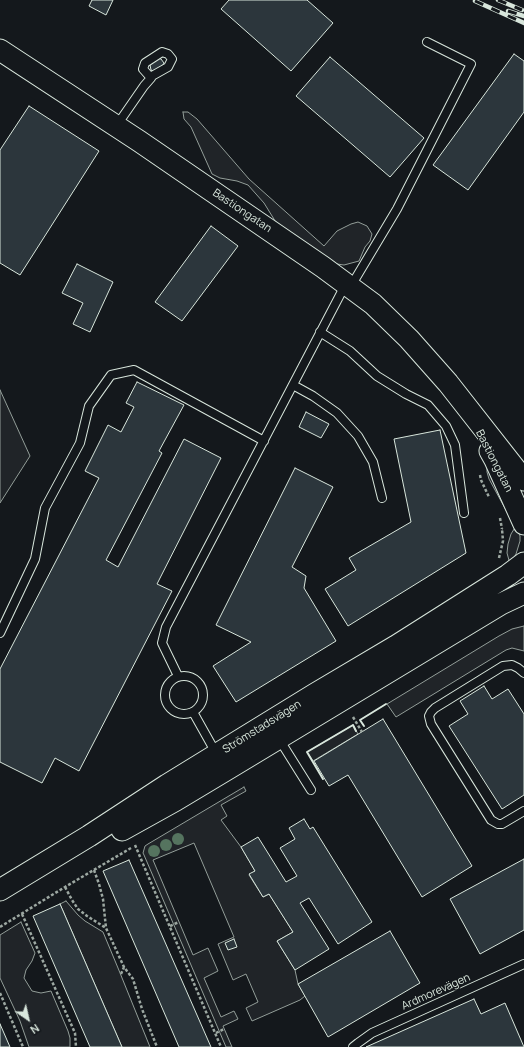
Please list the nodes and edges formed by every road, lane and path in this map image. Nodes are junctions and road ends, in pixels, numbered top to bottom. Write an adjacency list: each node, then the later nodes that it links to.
1 (427, 42): 5 (lane)
2 (0, 50): 4 (main road, Bastiongatan)
3 (151, 78): 4 (lane)
4 (116, 126): 5 (main road, Bastiongatan)
5 (349, 285): 6 (lane); 8 (main road, Bastiongatan)
6 (320, 332): 7 (lane); 12 (lane)
7 (293, 384): 9 (lane); 11 (lane)
8 (461, 400): 10 (main road, Bastiongatan); 13 (main road, Bastiongatan)
9 (264, 441): 17 (lane); 19 (lane)
10 (524, 480)
11 (382, 498)
12 (464, 513)
13 (523, 520): 14 (path)
14 (498, 562)
15 (524, 564): 22 (main road, Strömstadsvägen)
16 (524, 593): 22 (main road, Strömstadsvägen)
17 (0, 633)
18 (524, 673): 26 (lane)
19 (178, 676): 20 (lane); 20 (lane)
20 (193, 712): 24 (lane)
21 (353, 717): 23 (path)
22 (274, 730): 24 (main road, Strömstadsvägen); 25 (lane)
23 (362, 732)
24 (222, 762): 30 (main road, Strömstadsvägen); 31 (main road, Strömstadsvägen)
25 (311, 790)
26 (524, 811)
27 (135, 846): 34 (path)
28 (94, 870): 35 (path)
29 (65, 887): 35 (path)
30 (0, 890)
31 (0, 904)
32 (22, 914): 44 (path)
33 (179, 922): 34 (path)
34 (170, 926): 41 (path)
35 (106, 928): 37 (path)
36 (524, 964): 42 (lane, Ardmorevägen)
37 (124, 967): 38 (path); 45 (path)
38 (121, 974)
39 (0, 993): 43 (path)
40 (224, 1029): 41 (path)
41 (216, 1033): 46 (path)
42 (356, 1045)
43 (23, 1047)
44 (76, 1047)
45 (157, 1047)
46 (222, 1047)

